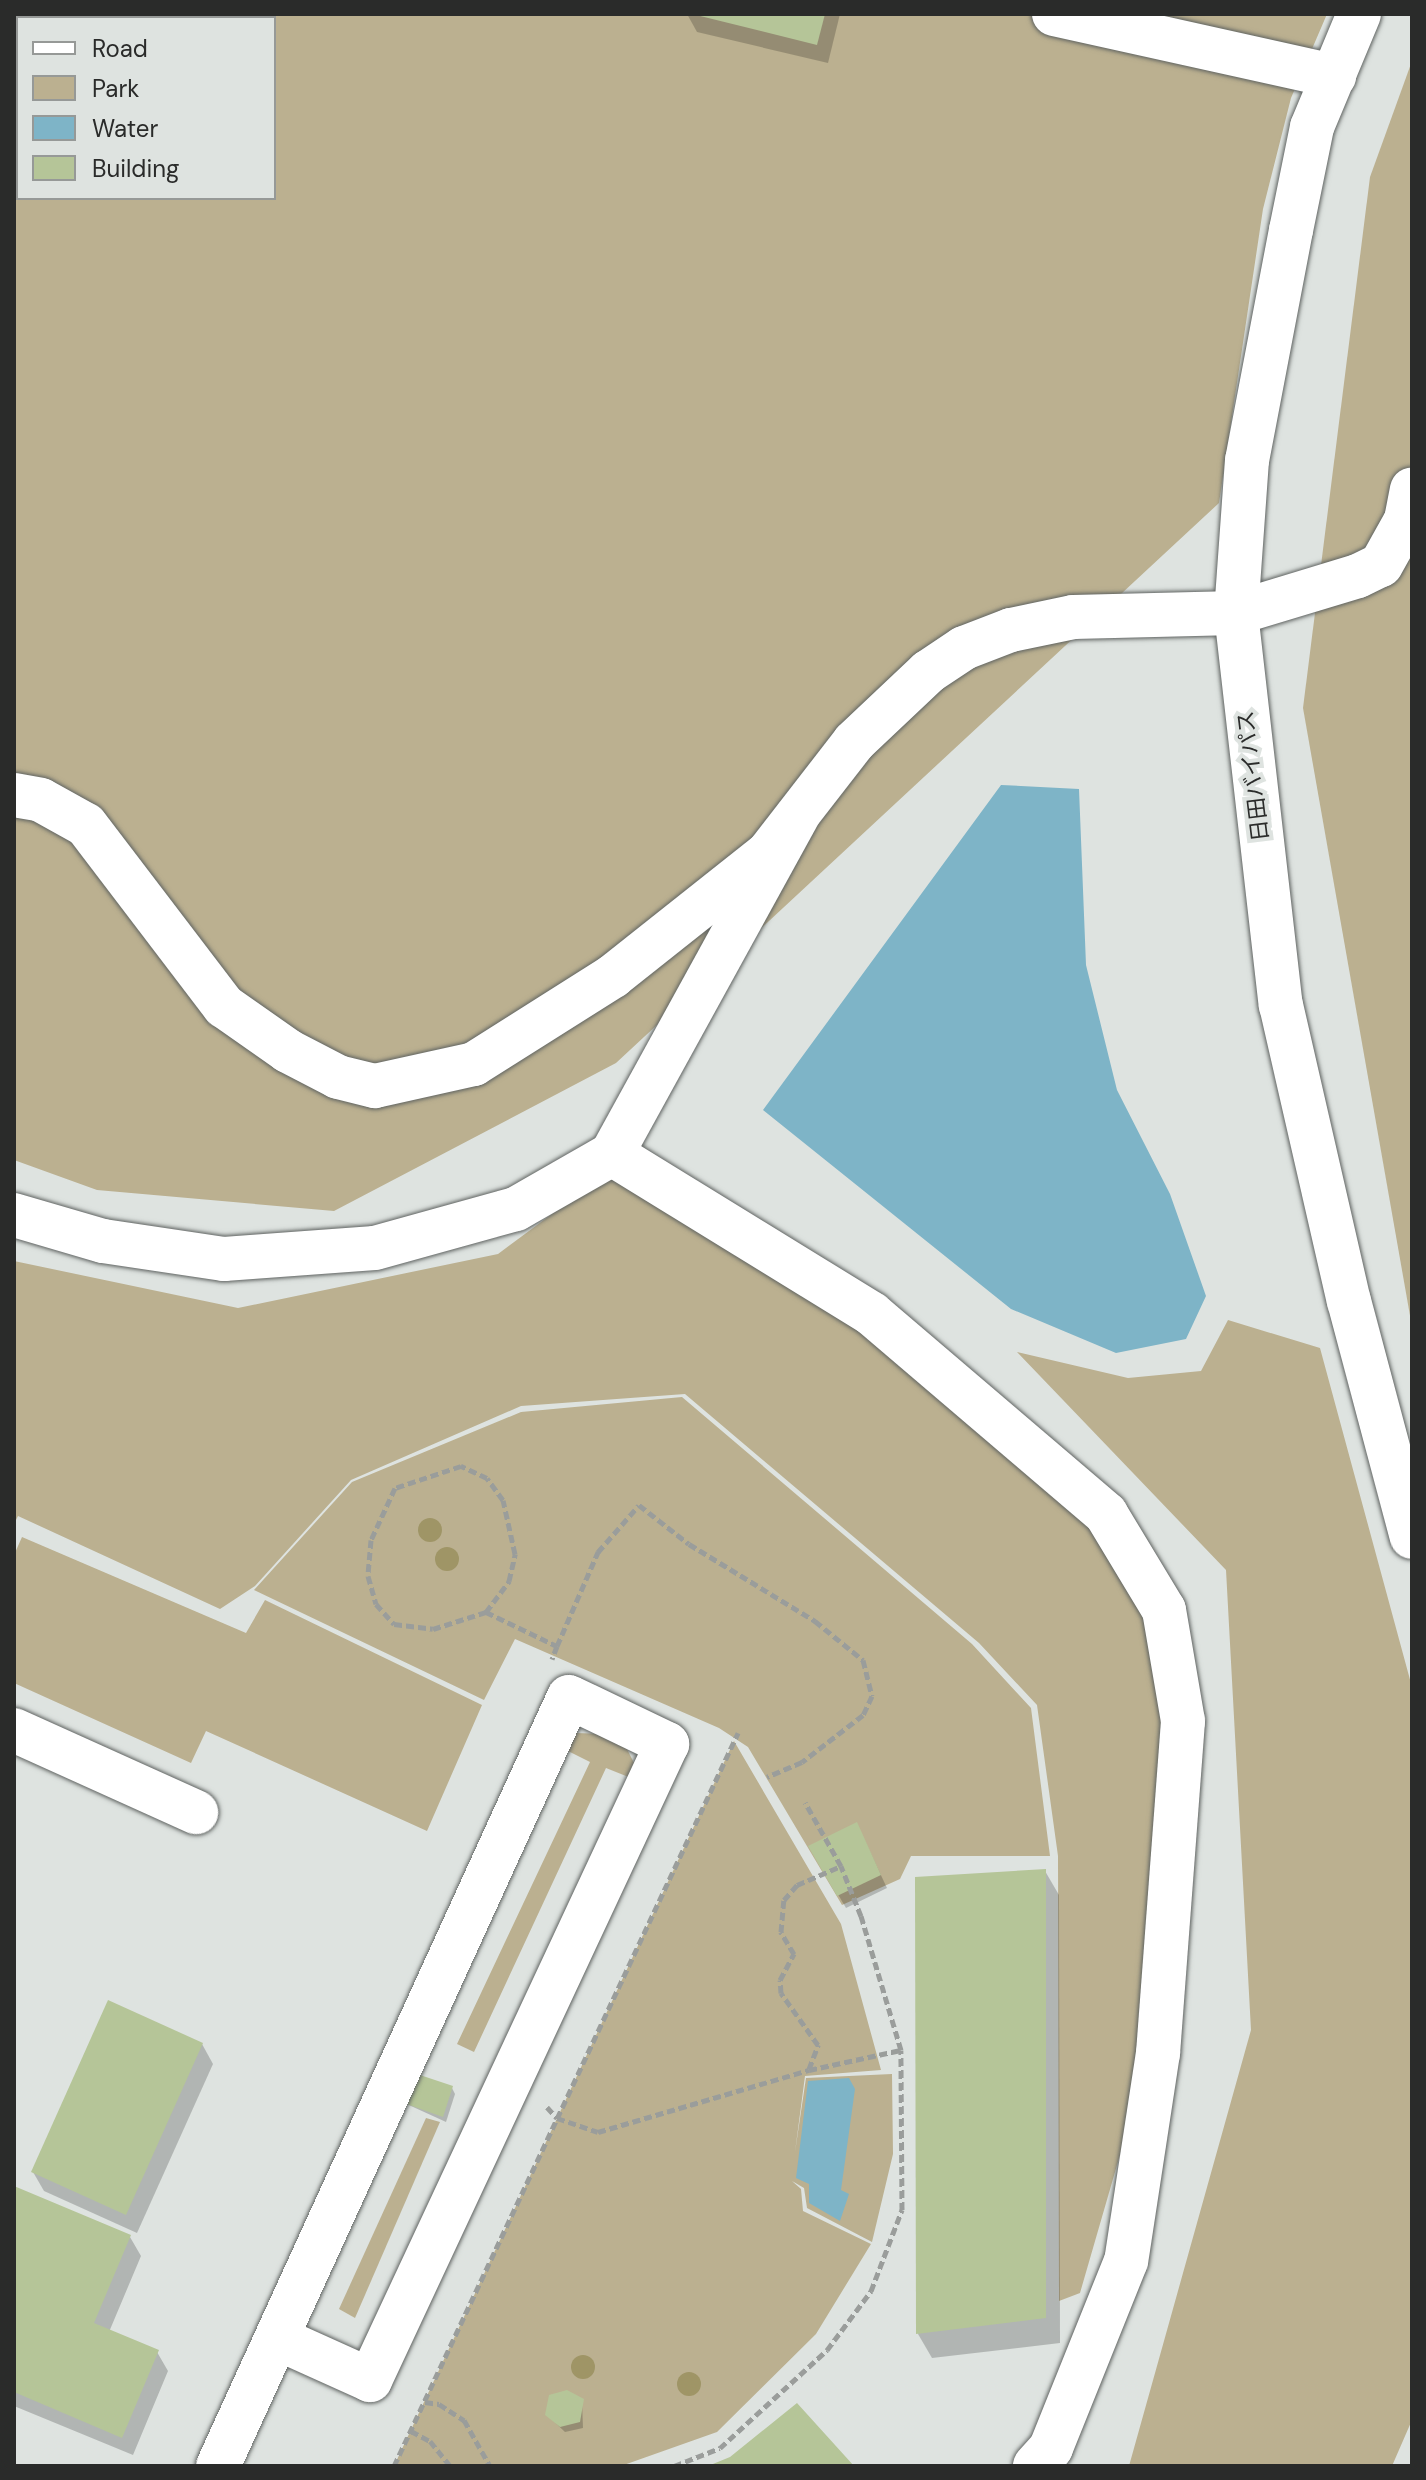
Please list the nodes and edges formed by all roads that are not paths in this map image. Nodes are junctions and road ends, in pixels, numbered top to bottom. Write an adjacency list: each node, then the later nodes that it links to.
1 (1054, 14): 3 (main road)
2 (1359, 14): 3 (main road, 日田バイパス)
3 (1334, 76): 5 (main road, 日田バイパス)
4 (1412, 490): 5 (main road)
5 (1236, 613): 7 (main road); 10 (main road, 日田バイパス)
6 (14, 795): 7 (main road)
7 (797, 817): 8 (main road)
8 (612, 1154): 9 (main road); 15 (main road)
9 (14, 1215)
10 (1412, 1537)
11 (14, 1730): 12 (main road)
12 (196, 1812)
13 (277, 2338): 13 (main road); 14 (main road)
14 (218, 2466)
15 (1035, 2466)

